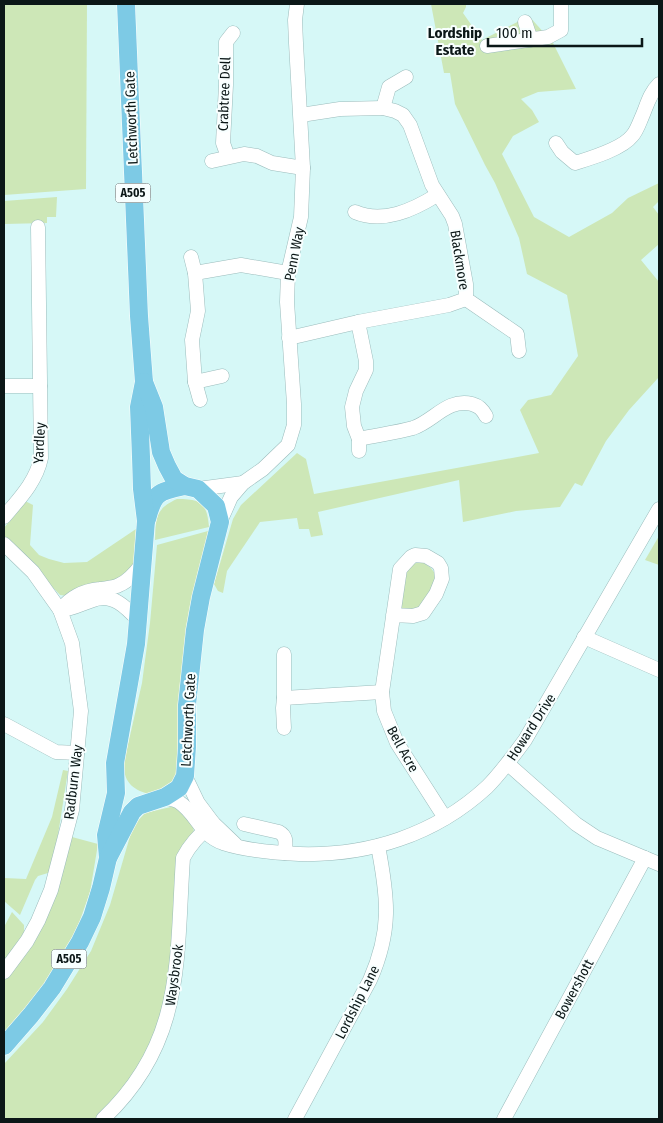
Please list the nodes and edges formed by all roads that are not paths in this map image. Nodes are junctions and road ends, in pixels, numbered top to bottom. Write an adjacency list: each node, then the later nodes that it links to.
1 (126, 4): 27 (main road, Letchworth Gate / A505)
2 (297, 4): 11 (street, Penn Way)
3 (562, 4): 6 (street)
4 (525, 22): 6 (street)
5 (233, 33): 13 (street, Crabtree Dell)
6 (531, 40): 7 (street)
7 (488, 46)
8 (406, 77): 10 (street)
9 (659, 84): 12 (street)
10 (383, 108): 11 (street, Blackmore); 16 (street, Blackmore)
11 (300, 114): 15 (street, Penn Way)
12 (556, 143)
13 (228, 156): 14 (street); 15 (street)
14 (212, 161)
15 (303, 168): 21 (street, Penn Way)
16 (437, 195): 17 (street); 22 (street, Blackmore)
17 (355, 212)
18 (38, 227): 30 (street, Yardley)
19 (190, 257): 20 (street)
20 (195, 273): 21 (street); 28 (street)
21 (288, 273): 24 (street, Penn Way)
22 (466, 299): 23 (street, Blackmore); 25 (street, Blackmore)
23 (358, 322): 24 (street, Blackmore); 32 (street)
24 (289, 338): 33 (street, Penn Way)
25 (519, 351)
26 (222, 376): 28 (street)
27 (144, 382): 34 (main road, Letchworth Gate / A505); 37 (main road, Letchworth Gate / A505)
28 (196, 382): 31 (street)
29 (4, 386): 30 (street)
30 (40, 386): 36 (street, Yardley)
31 (200, 400)
32 (486, 416)
33 (243, 483): 34 (street, Penn Way); 38 (street, Penn Way)
34 (191, 488): 37 (main road, Letchworth Gate); 38 (main road, Letchworth Gate)
35 (659, 508): 44 (street, Howard Drive)
36 (4, 517)
37 (146, 521): 40 (main road, Letchworth Gate)
38 (220, 522): 53 (main road, Letchworth Gate)
39 (4, 544): 41 (street, Radburn Way)
40 (142, 564): 41 (street); 43 (main road, Letchworth Gate)
41 (60, 610): 43 (street); 51 (street, Radburn Way)
42 (393, 615): 42 (street, Bell Acre); 47 (street, Bell Acre)
43 (139, 621): 54 (main road, Letchworth Gate)
44 (584, 636): 46 (street); 52 (street, Howard Drive)
45 (284, 654): 48 (street)
46 (659, 670)
47 (382, 692): 48 (street); 57 (street, Bell Acre)
48 (284, 698): 50 (street)
49 (4, 724): 51 (street)
50 (284, 728)
51 (77, 753): 65 (street, Radburn Way)
52 (508, 764): 57 (street, Howard Drive); 63 (street)
53 (185, 776): 55 (main road, Letchworth Gate); 59 (street, Howard Drive)
54 (116, 782): 56 (main road); 62 (main road, A505)
55 (165, 797): 56 (main road, Letchworth Gate); 59 (street, Howard Drive)
56 (148, 802): 62 (main road, A505)
57 (445, 818): 60 (street, Howard Drive)
58 (244, 824): 61 (street)
59 (208, 827): 61 (street, Howard Drive); 67 (street, Waysbrook)
60 (378, 846): 61 (street, Howard Drive); 68 (street, Lordship Lane)
61 (285, 853)
62 (108, 858): 66 (main road, A505)
63 (645, 858): 64 (street); 69 (street, Bowershott)
64 (659, 864)
65 (4, 972)
66 (4, 1046)
67 (104, 1119)
68 (295, 1119)
69 (504, 1119)

